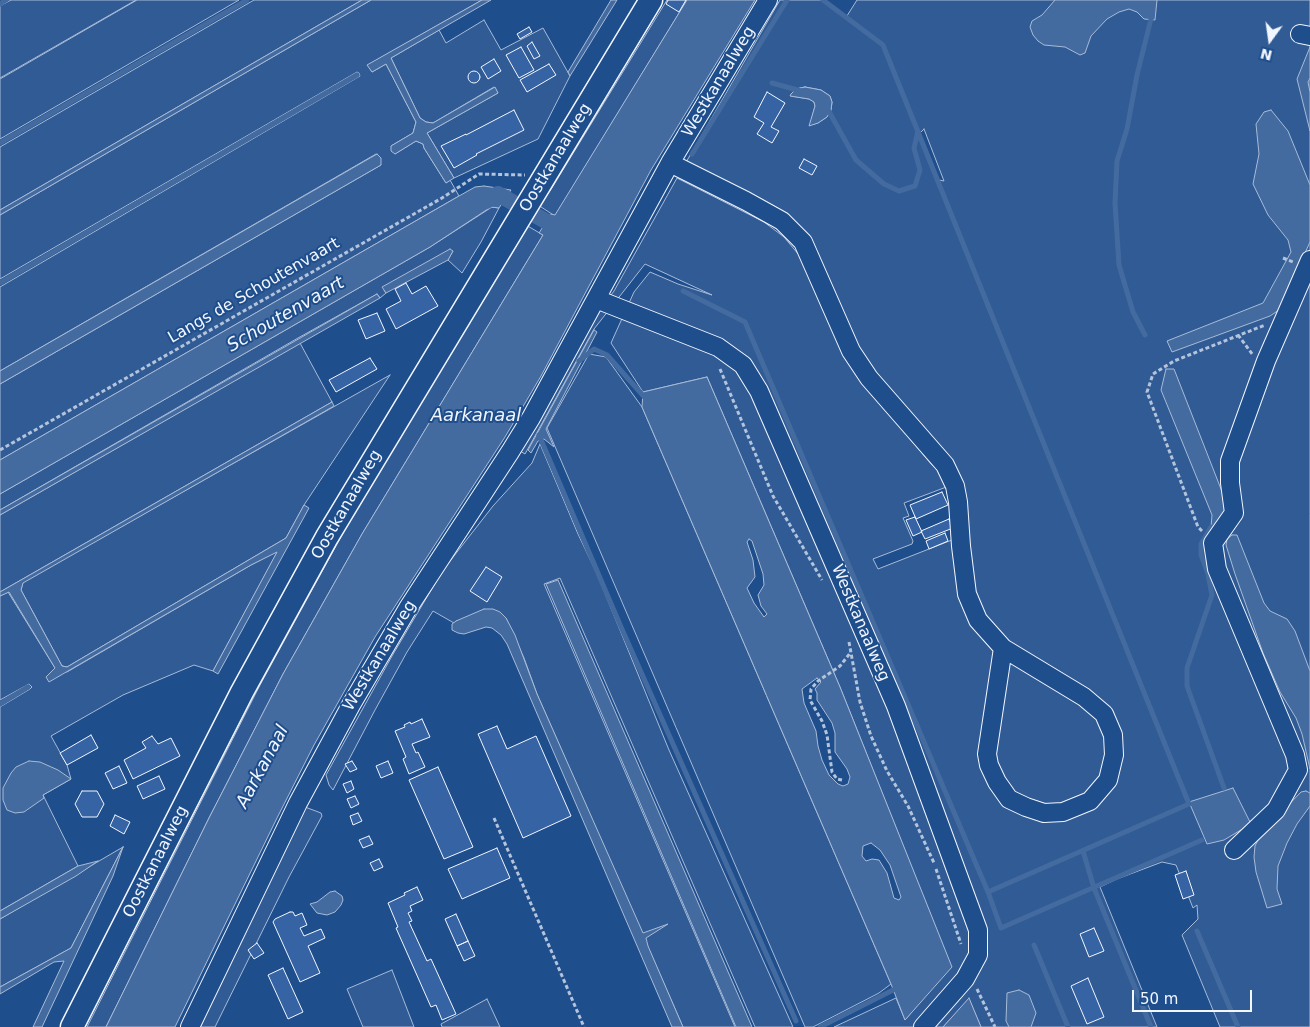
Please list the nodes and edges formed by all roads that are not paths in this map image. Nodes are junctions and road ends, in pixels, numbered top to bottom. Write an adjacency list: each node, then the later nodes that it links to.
1 (651, 0): 9 (main road, Oostkanaalweg)
2 (768, 0): 3 (street, Westkanaalweg)
3 (670, 163): 5 (street, Westkanaalweg); 6 (street)
4 (1310, 260): 7 (street)
5 (596, 299): 10 (street, Westkanaalweg); 11 (street, Westkanaalweg)
6 (1003, 648): 6 (street)
7 (1304, 776): 8 (street)
8 (1234, 850)
9 (72, 1027)
10 (190, 1027)
11 (922, 1027)

